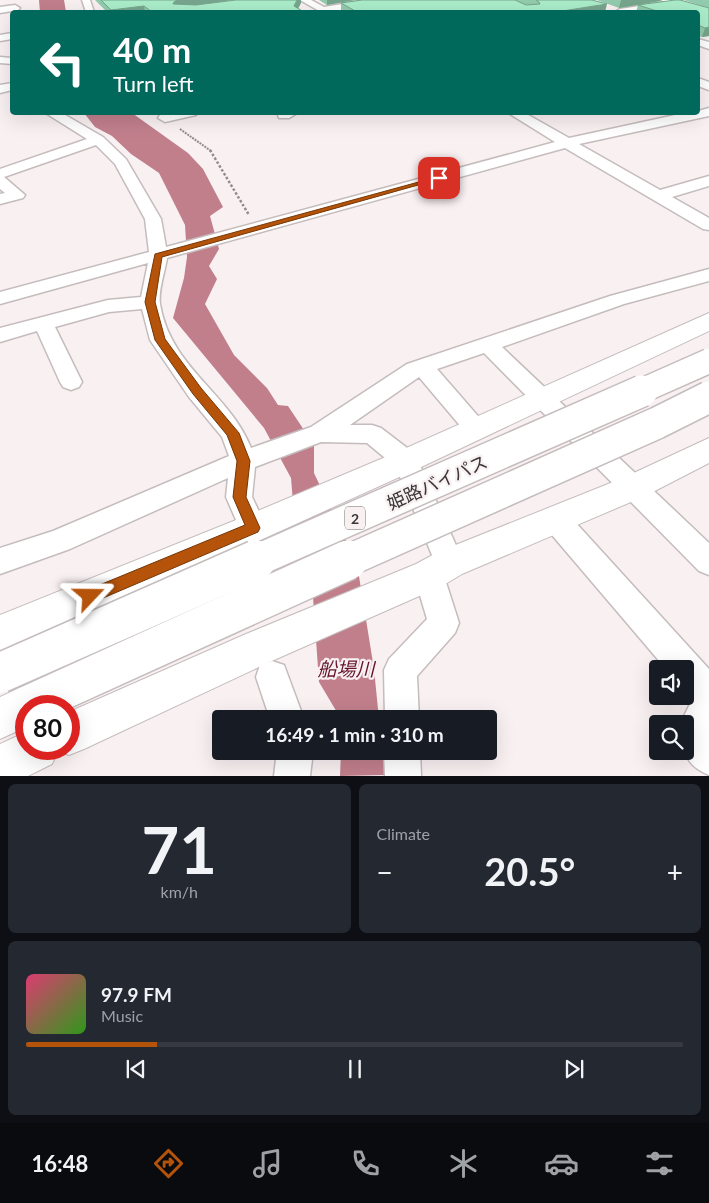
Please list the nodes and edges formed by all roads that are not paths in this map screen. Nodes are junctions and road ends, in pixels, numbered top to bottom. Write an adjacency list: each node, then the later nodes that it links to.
1 (304, 0): 7 (street)
2 (384, 0): 8 (street)
3 (681, 1): 5 (main road); 9 (street); 10 (main road)
4 (15, 7): 6 (street)
5 (709, 9)
6 (0, 10)
7 (322, 10)
8 (329, 10)
9 (622, 10)
10 (709, 14)
11 (55, 115): 16 (street)
12 (176, 115): 15 (street)
13 (518, 115): 17 (street)
14 (695, 115): 17 (street)
15 (165, 118)
16 (98, 140): 18 (street); 24 (street)
17 (567, 143): 21 (street); 24 (street)
18 (0, 174)
19 (0, 181): 22 (street)
20 (709, 181): 21 (street)
21 (658, 196): 23 (street)
22 (0, 199)
23 (709, 225)
24 (158, 256): 26 (street); 27 (street)
25 (709, 274): 32 (street)
26 (0, 298)
27 (150, 302): 29 (street); 43 (street)
28 (709, 321): 37 (main road)
29 (44, 324): 30 (street); 35 (street)
30 (0, 335)
31 (709, 342): 45 (main road, bridge)
32 (488, 345): 34 (street); 37 (street)
33 (709, 362): 45 (main road, 姫路バイパス / 2, bridge)
34 (423, 367): 40 (street); 41 (street)
35 (71, 382)
36 (709, 397): 39 (main road, 2, bridge)
37 (544, 398): 40 (main road); 46 (street)
38 (709, 408): 39 (main road, bridge)
39 (657, 423): 56 (main road, 2, bridge)
40 (476, 429): 44 (main road)
41 (320, 433): 43 (street); 44 (street)
42 (709, 450): 46 (main road)
43 (243, 461): 48 (street); 49 (street)
44 (406, 461): 48 (main road); 51 (street)
45 (438, 482): 54 (main road, 姫路バイパス / 2, bridge)
46 (634, 487): 47 (main road); 50 (street)
47 (556, 520): 51 (main road); 55 (street)
48 (253, 528): 52 (main road)
49 (0, 561)
50 (709, 562)
51 (440, 569): 53 (main road); 59 (street)
52 (0, 634)
53 (266, 662): 58 (street); 62 (main road)
54 (0, 673)
55 (709, 694)
56 (50, 695)
57 (709, 702): 63 (street)
58 (284, 710)
59 (402, 710)
60 (15, 711): 61 (main road, 2)
61 (0, 718)
62 (80, 730)
63 (709, 757)
64 (15, 759): 67 (main road)
65 (294, 760): 68 (street)
66 (402, 760): 69 (street)
67 (0, 766)
68 (292, 776)
69 (403, 776)

